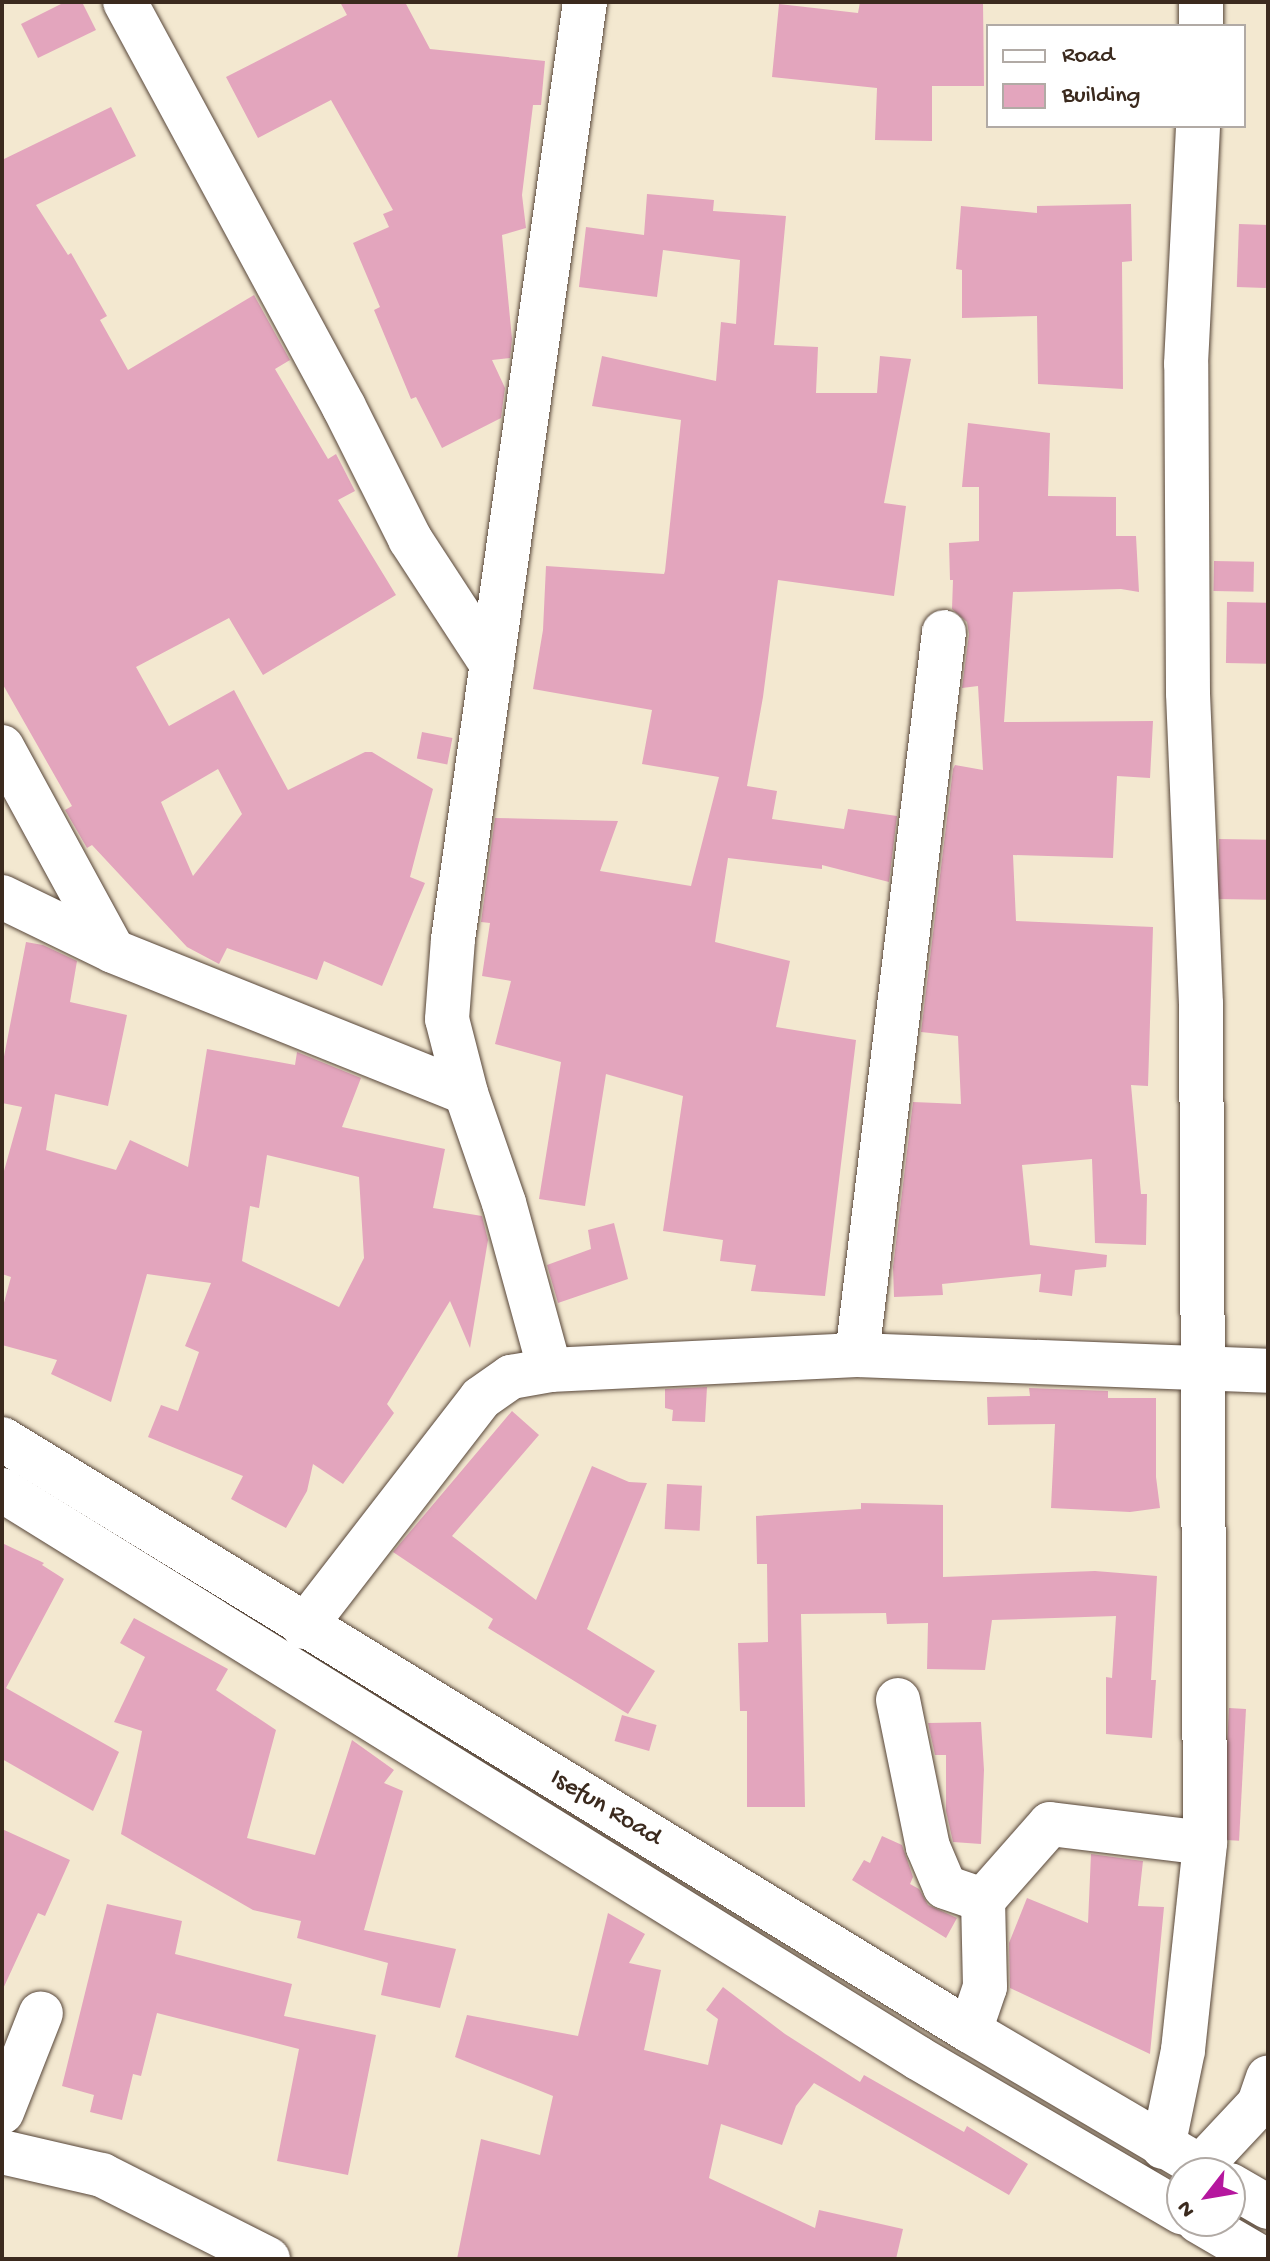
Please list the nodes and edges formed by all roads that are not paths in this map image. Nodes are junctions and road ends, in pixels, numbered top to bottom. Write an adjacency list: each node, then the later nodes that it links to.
1 (125, 2): 7 (street)
2 (585, 2): 7 (street)
3 (1201, 2): 4 (street)
4 (1201, 24)
5 (1198, 128): 14 (street)
6 (944, 632): 12 (street)
7 (492, 665): 11 (street)
8 (2, 747): 10 (street)
9 (2, 897): 10 (street)
10 (113, 951): 11 (street)
11 (466, 1093): 13 (street)
12 (857, 1355): 13 (street); 14 (street)
13 (550, 1370): 18 (street)
14 (1204, 1370): 15 (street); 20 (street)
15 (1268, 1371)
16 (2, 1439): 18 (street, Isefun Road)
17 (2, 1490): 31 (street, Isefun Road)
18 (304, 1627): 23 (street, Isefun Road)
19 (898, 1700): 21 (street)
20 (1205, 1843): 21 (street); 28 (street)
21 (983, 1900): 23 (street)
22 (41, 2013): 25 (street)
23 (970, 2031): 27 (street, Isefun Road)
24 (1265, 2097): 29 (street)
25 (2, 2112)
26 (2, 2152): 34 (street)
27 (1182, 2157)
28 (1199, 2157)
29 (1211, 2157)
30 (1246, 2194): 32 (street, Isefun Road)
31 (1166, 2203)
32 (1268, 2207)
33 (1225, 2237): 35 (street)
34 (268, 2259)
35 (1263, 2259)

